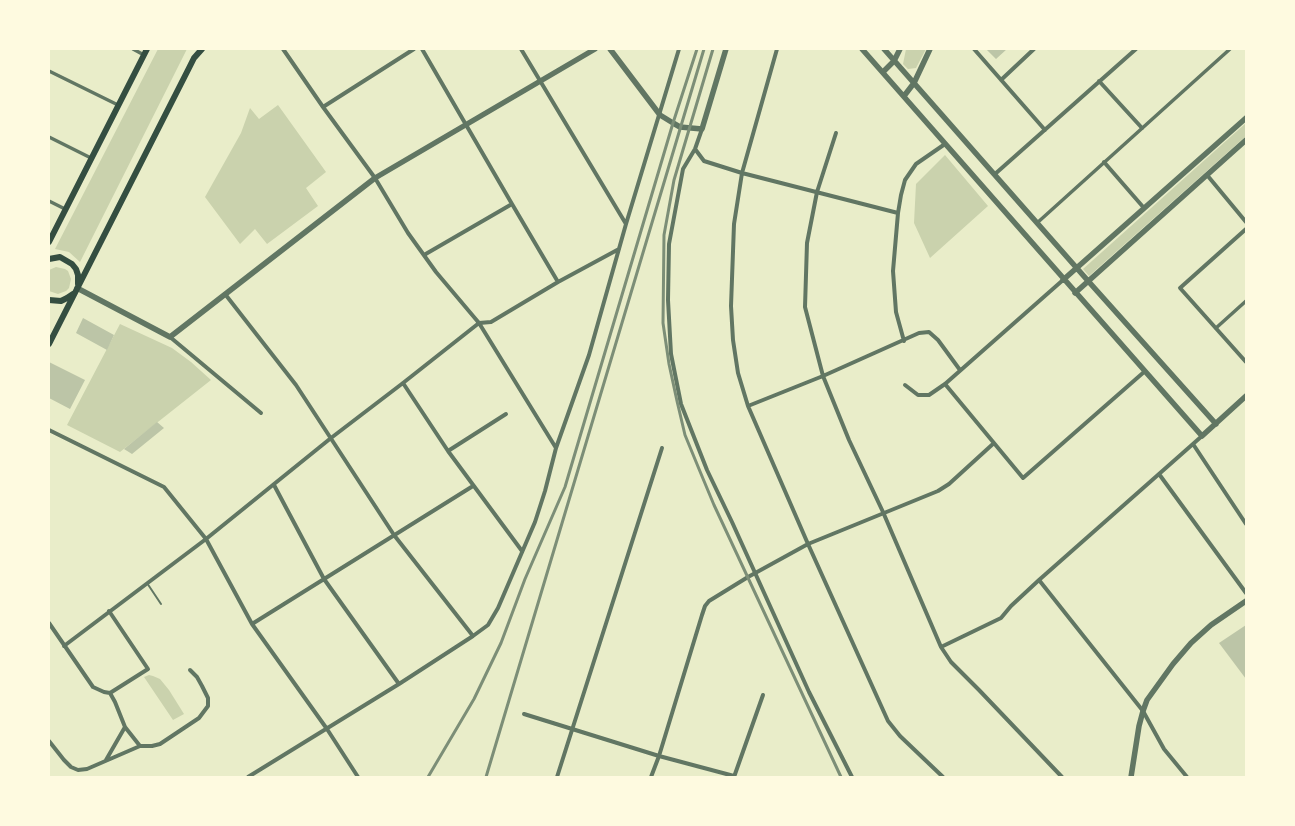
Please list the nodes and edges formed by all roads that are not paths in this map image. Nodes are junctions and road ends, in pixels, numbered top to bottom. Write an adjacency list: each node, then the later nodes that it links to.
1 (133, 49): 20 (street)
2 (202, 49): 66 (main road)
3 (283, 49): 30 (street)
4 (414, 49): 30 (street)
5 (422, 49): 33 (street)
6 (521, 49): 25 (street)
7 (595, 49): 25 (street)
8 (610, 49): 31 (street)
9 (679, 49): 31 (street)
10 (726, 49): 35 (street)
11 (777, 49): 44 (street)
12 (862, 49): 22 (street)
13 (884, 49): 21 (street)
14 (900, 49): 21 (street)
15 (930, 49): 27 (street)
16 (974, 49): 24 (street)
17 (1034, 49): 24 (street)
18 (1136, 49): 26 (street)
19 (1230, 49): 34 (street)
20 (145, 52): 29 (main road)
21 (894, 61): 22 (street); 27 (street)
22 (883, 72): 28 (street)
23 (50, 73): 29 (street)
24 (1001, 80): 36 (street)
25 (540, 81): 33 (street); 56 (street)
26 (1099, 81): 34 (street); 36 (street)
27 (914, 83): 28 (street); 45 (street)
28 (904, 96): 40 (street)
29 (118, 105): 42 (main road)
30 (323, 107): 47 (street)
31 (660, 115): 35 (street); 56 (street)
32 (1246, 118): 51 (street)
33 (466, 124): 47 (street); 50 (street)
34 (1142, 128): 43 (street)
35 (702, 129): 41 (street)
36 (1045, 130): 45 (street)
37 (836, 133): 48 (street)
38 (49, 137): 42 (street)
39 (1246, 140): 46 (street)
40 (945, 144): 53 (street); 63 (street)
41 (696, 149): 44 (street); 105 (street)
42 (91, 158): 52 (main road)
43 (1104, 162): 51 (street); 55 (street)
44 (742, 174): 48 (street); 84 (street)
45 (995, 174): 55 (street)
46 (1207, 175): 54 (street); 65 (street)
47 (375, 178): 60 (street); 68 (street)
48 (817, 192): 53 (street); 79 (street)
49 (49, 201): 52 (street)
50 (512, 204): 60 (street); 64 (street)
51 (1144, 208): 62 (street)
52 (65, 209): 58 (main road)
53 (898, 212): 74 (street)
54 (1246, 222)
55 (1037, 223): 62 (street)
56 (626, 224): 59 (street)
57 (1246, 230): 72 (street)
58 (49, 242)
59 (619, 249): 64 (street); 93 (street)
60 (424, 255): 71 (street)
61 (49, 259): 66 (main road)
62 (1077, 268): 63 (street); 65 (street)
63 (1063, 280): 67 (street); 77 (street)
64 (558, 282): 71 (street)
65 (1089, 282): 67 (street); 87 (street)
66 (77, 288): 69 (main road); 73 (street); 75 (main road)
67 (1075, 293): 78 (street)
68 (225, 294): 73 (street); 90 (street)
69 (49, 300)
70 (1246, 302): 72 (street)
71 (478, 323): 80 (street); 93 (street)
72 (1216, 328): 76 (street)
73 (170, 337): 85 (street)
74 (904, 341): 77 (street); 79 (street)
75 (49, 344)
76 (1246, 362)
77 (960, 370): 81 (street)
78 (1144, 372): 89 (street); 91 (street)
79 (823, 376): 84 (street); 99 (street)
80 (403, 383): 90 (street); 95 (street)
81 (945, 384): 82 (street); 91 (street)
82 (906, 385)
83 (1245, 399): 87 (street)
84 (748, 406): 103 (street)
85 (261, 413)
86 (506, 414): 95 (street)
87 (1216, 424): 89 (street)
88 (49, 430): 102 (street)
89 (1202, 436): 92 (street)
90 (331, 438): 97 (street); 101 (street)
91 (994, 443): 99 (street)
92 (1193, 444): 96 (street); 100 (street)
93 (556, 448): 104 (street)
94 (662, 448): 125 (street)
95 (448, 451): 98 (street)
96 (1159, 474): 107 (street); 109 (street)
97 (274, 485): 102 (street); 106 (street)
98 (473, 486): 101 (street); 104 (street)
99 (883, 512): 103 (street); 117 (street)
100 (1246, 524)
101 (394, 535): 106 (street); 115 (street)
102 (206, 540): 108 (street); 114 (street)
103 (808, 544): 105 (street); 137 (street)
104 (522, 552): 115 (street)
105 (754, 573): 129 (street); 136 (street)
106 (324, 579): 114 (street); 119 (street)
107 (1039, 580): 117 (street); 122 (street)
108 (147, 583): 111 (lane); 112 (street)
109 (1246, 592)
110 (1246, 601): 122 (street)
111 (161, 604)
112 (109, 611): 116 (street); 120 (street)
113 (49, 623): 116 (street)
114 (252, 624): 126 (street)
115 (473, 636): 119 (street)
116 (64, 646): 120 (street)
117 (941, 647): 138 (street)
118 (190, 670): 128 (street)
119 (399, 684): 126 (street)
120 (110, 693): 124 (street)
121 (763, 695): 135 (street)
122 (1142, 711): 139 (street); 140 (street)
123 (524, 714): 125 (street)
124 (125, 726): 128 (street); 130 (street)
125 (573, 728): 129 (street); 133 (street)
126 (326, 729): 131 (street); 132 (street)
127 (49, 741): 130 (street)
128 (140, 746): 130 (street)
129 (659, 756): 134 (street); 135 (street)
130 (106, 761)
131 (248, 777)
132 (358, 777)
133 (557, 777)
134 (651, 777)
135 (734, 777)
136 (852, 777)
137 (943, 777)
138 (1062, 777)
139 (1131, 777)
140 (1187, 777)

